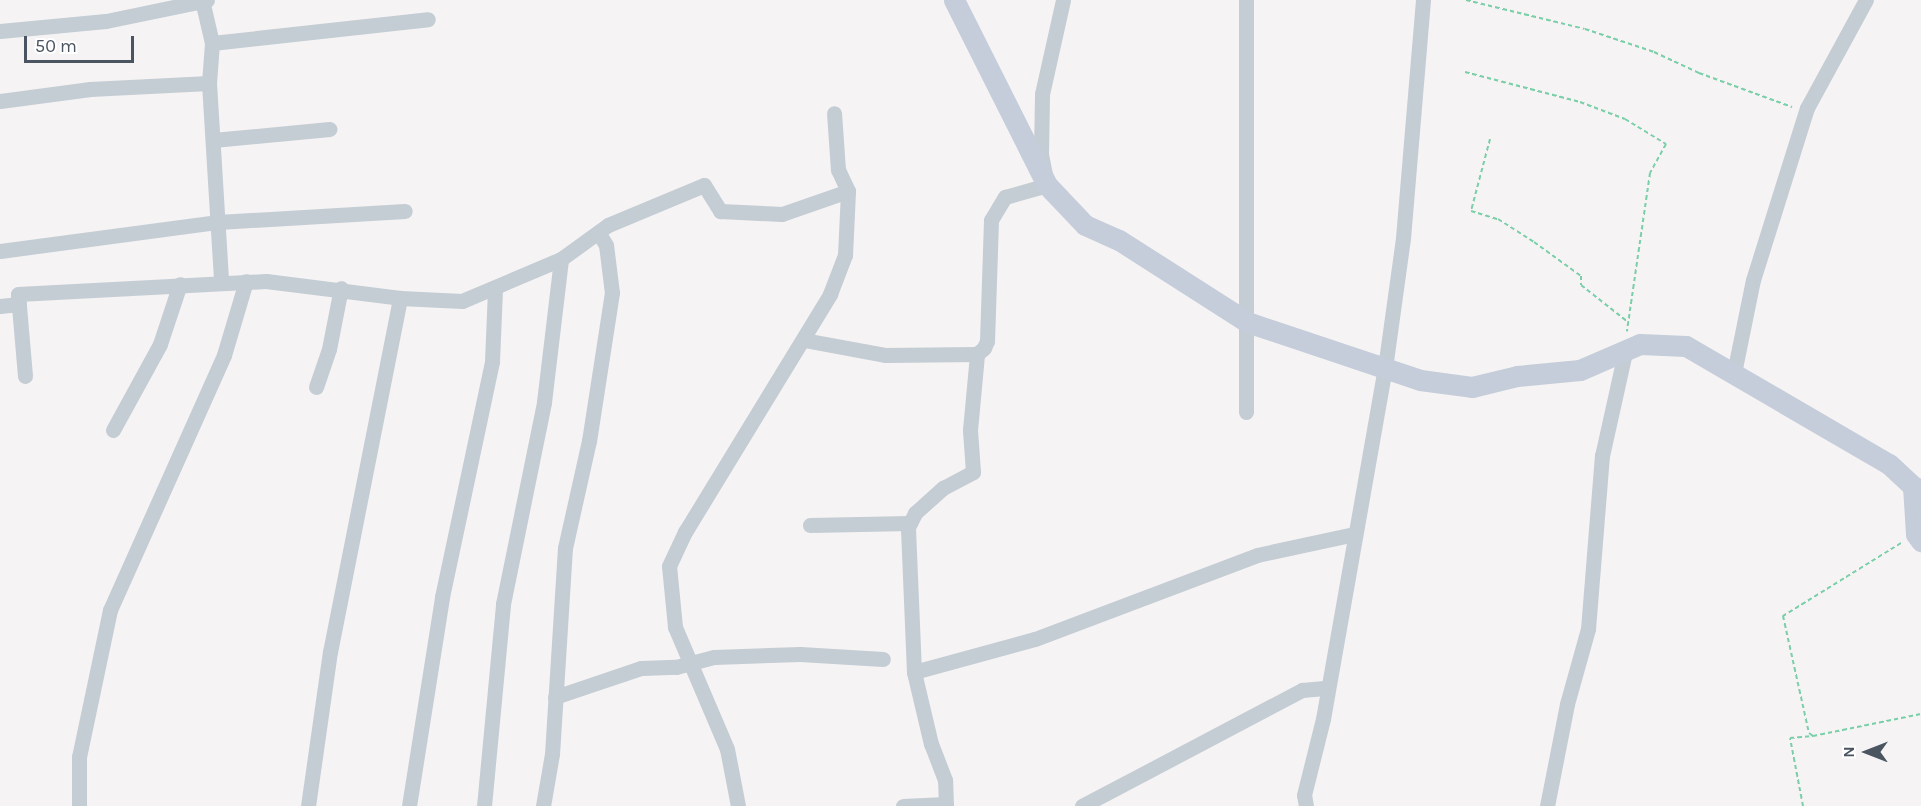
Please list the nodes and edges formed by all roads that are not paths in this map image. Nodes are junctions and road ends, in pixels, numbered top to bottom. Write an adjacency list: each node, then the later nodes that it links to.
1 (954, 0): 15 (street)
2 (1063, 0): 15 (street)
3 (1246, 0): 30 (street)
4 (1423, 0): 34 (street)
5 (1866, 0): 35 (street)
6 (204, 1): 8 (street); 9 (street)
7 (428, 19): 9 (street)
8 (0, 31)
9 (212, 43): 10 (street)
10 (209, 82): 11 (street); 14 (street)
11 (0, 101)
12 (834, 113): 16 (street)
13 (329, 129): 14 (street)
14 (213, 140): 18 (street)
15 (1047, 185): 30 (street); 33 (street)
16 (848, 192): 19 (street); 31 (street)
17 (405, 211): 18 (street)
18 (218, 222): 20 (street); 22 (street)
19 (598, 232): 21 (street); 49 (street)
20 (0, 251)
21 (561, 259): 26 (street); 54 (street)
22 (221, 281): 23 (street); 24 (street)
23 (246, 281): 25 (street); 51 (street)
24 (180, 284): 28 (street); 39 (street)
25 (341, 288): 27 (street); 37 (street)
26 (495, 288): 27 (street); 53 (street)
27 (400, 298): 52 (street)
28 (19, 304): 29 (street); 36 (street)
29 (0, 306)
30 (1247, 322): 34 (street); 38 (street)
31 (804, 340): 33 (street); 46 (street)
32 (1625, 352): 34 (street); 35 (street); 60 (street)
33 (977, 354): 41 (street)
34 (1385, 368): 43 (street)
35 (1734, 373): 40 (street)
36 (25, 376)
37 (316, 387)
38 (1246, 412)
39 (112, 430)
40 (1912, 477): 44 (street)
41 (910, 523): 42 (street); 47 (street)
42 (810, 525)
43 (1354, 534): 47 (street); 48 (street)
44 (1919, 537)
45 (883, 659): 46 (street)
46 (691, 664): 49 (street); 56 (street)
47 (914, 672): 50 (street)
48 (1327, 688): 58 (street); 59 (street)
49 (555, 697): 55 (street)
50 (946, 805): 57 (street)
51 (79, 806)
52 (308, 806)
53 (409, 806)
54 (484, 806)
55 (543, 806)
56 (738, 806)
57 (903, 806)
58 (1082, 806)
59 (1306, 806)
60 (1547, 806)

